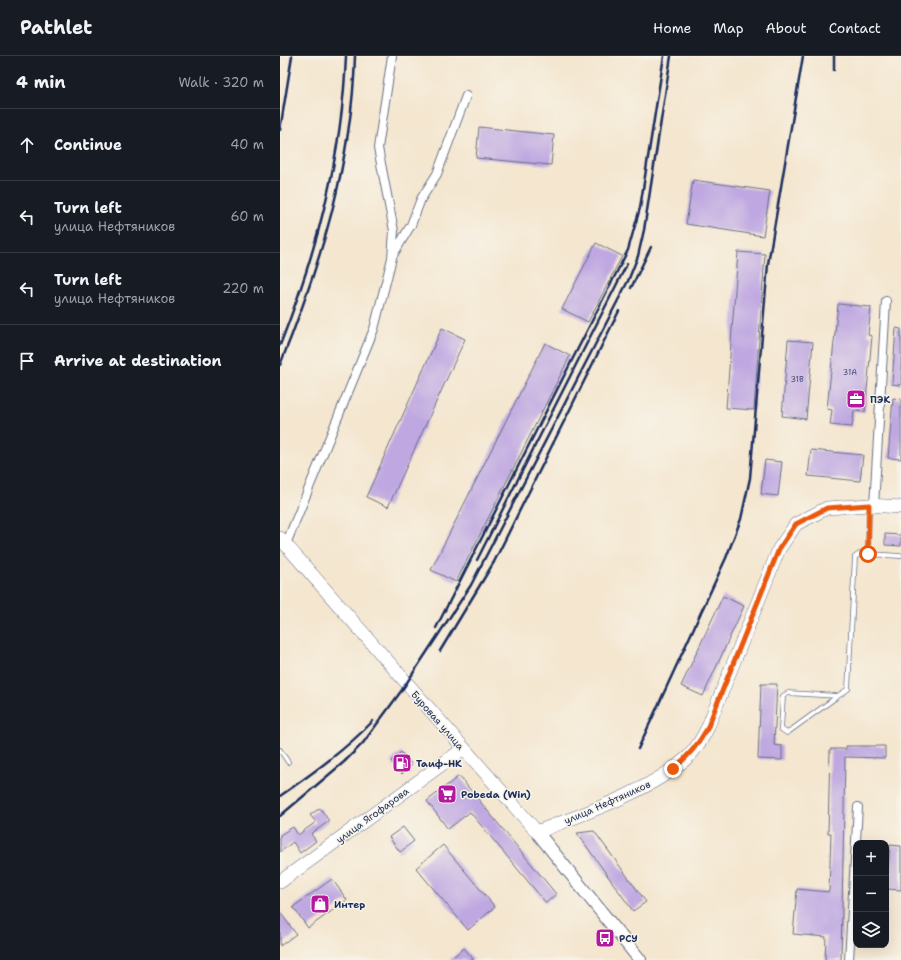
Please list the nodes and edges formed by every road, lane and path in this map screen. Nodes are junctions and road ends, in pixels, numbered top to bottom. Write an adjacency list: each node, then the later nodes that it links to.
1 (392, 56): 3 (street)
2 (466, 96): 3 (street)
3 (392, 258): 7 (street)
4 (886, 301): 5 (street)
5 (872, 506): 6 (main road, улица Нефтяников); 8 (lane); 15 (main road, улица Нефтяников)
6 (901, 507)
7 (283, 541): 11 (main road, Буровая улица)
8 (868, 554): 9 (lane); 10 (lane)
9 (901, 556)
10 (838, 696): 10 (lane)
11 (464, 749): 15 (main road, Буровая улица); 16 (main road, улица Ягофарова)
12 (280, 750): 13 (lane)
13 (288, 762)
14 (858, 807): 18 (street)
15 (537, 832): 17 (street, Буровая улица)
16 (280, 882)
17 (640, 960)
18 (849, 960)

